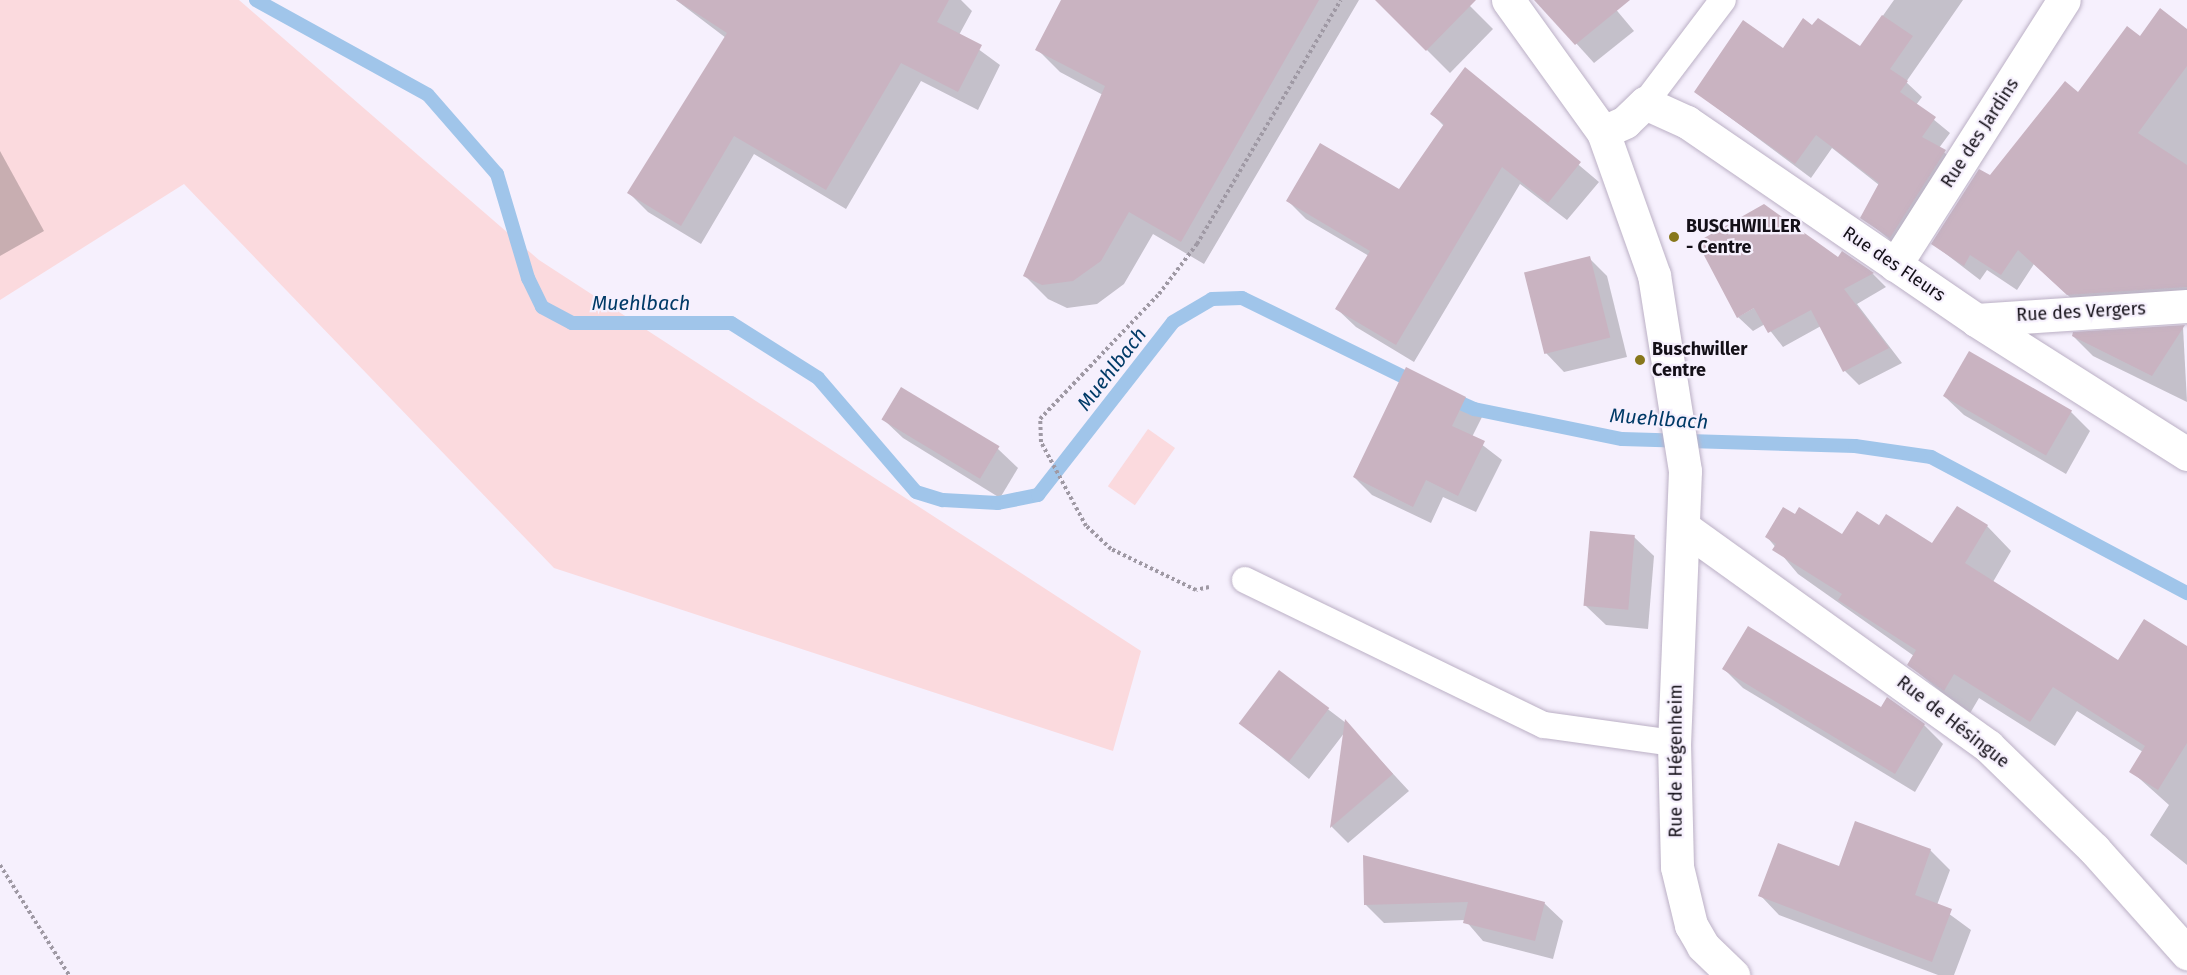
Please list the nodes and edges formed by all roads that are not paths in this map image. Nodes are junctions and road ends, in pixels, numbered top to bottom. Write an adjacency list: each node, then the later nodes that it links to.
1 (1508, 0): 5 (street, Rue de Hégenheim)
2 (1723, 0): 4 (lane)
3 (2064, 0): 6 (street, Rue des Jardins)
4 (1645, 103): 5 (street); 6 (street, Rue des Fleurs)
5 (1603, 132): 10 (street, Rue de Hégenheim)
6 (1895, 265): 8 (street, Rue des Fleurs)
7 (2187, 306): 8 (street, Rue des Vergers)
8 (1976, 320): 9 (street, Rue des Fleurs)
9 (2187, 454)
10 (1686, 529): 12 (street, Rue de Hégenheim); 13 (street, Rue de Hésingue)
11 (1245, 580): 12 (lane)
12 (1674, 743): 14 (street, Rue de Hégenheim)
13 (2187, 953)
14 (1733, 975)

